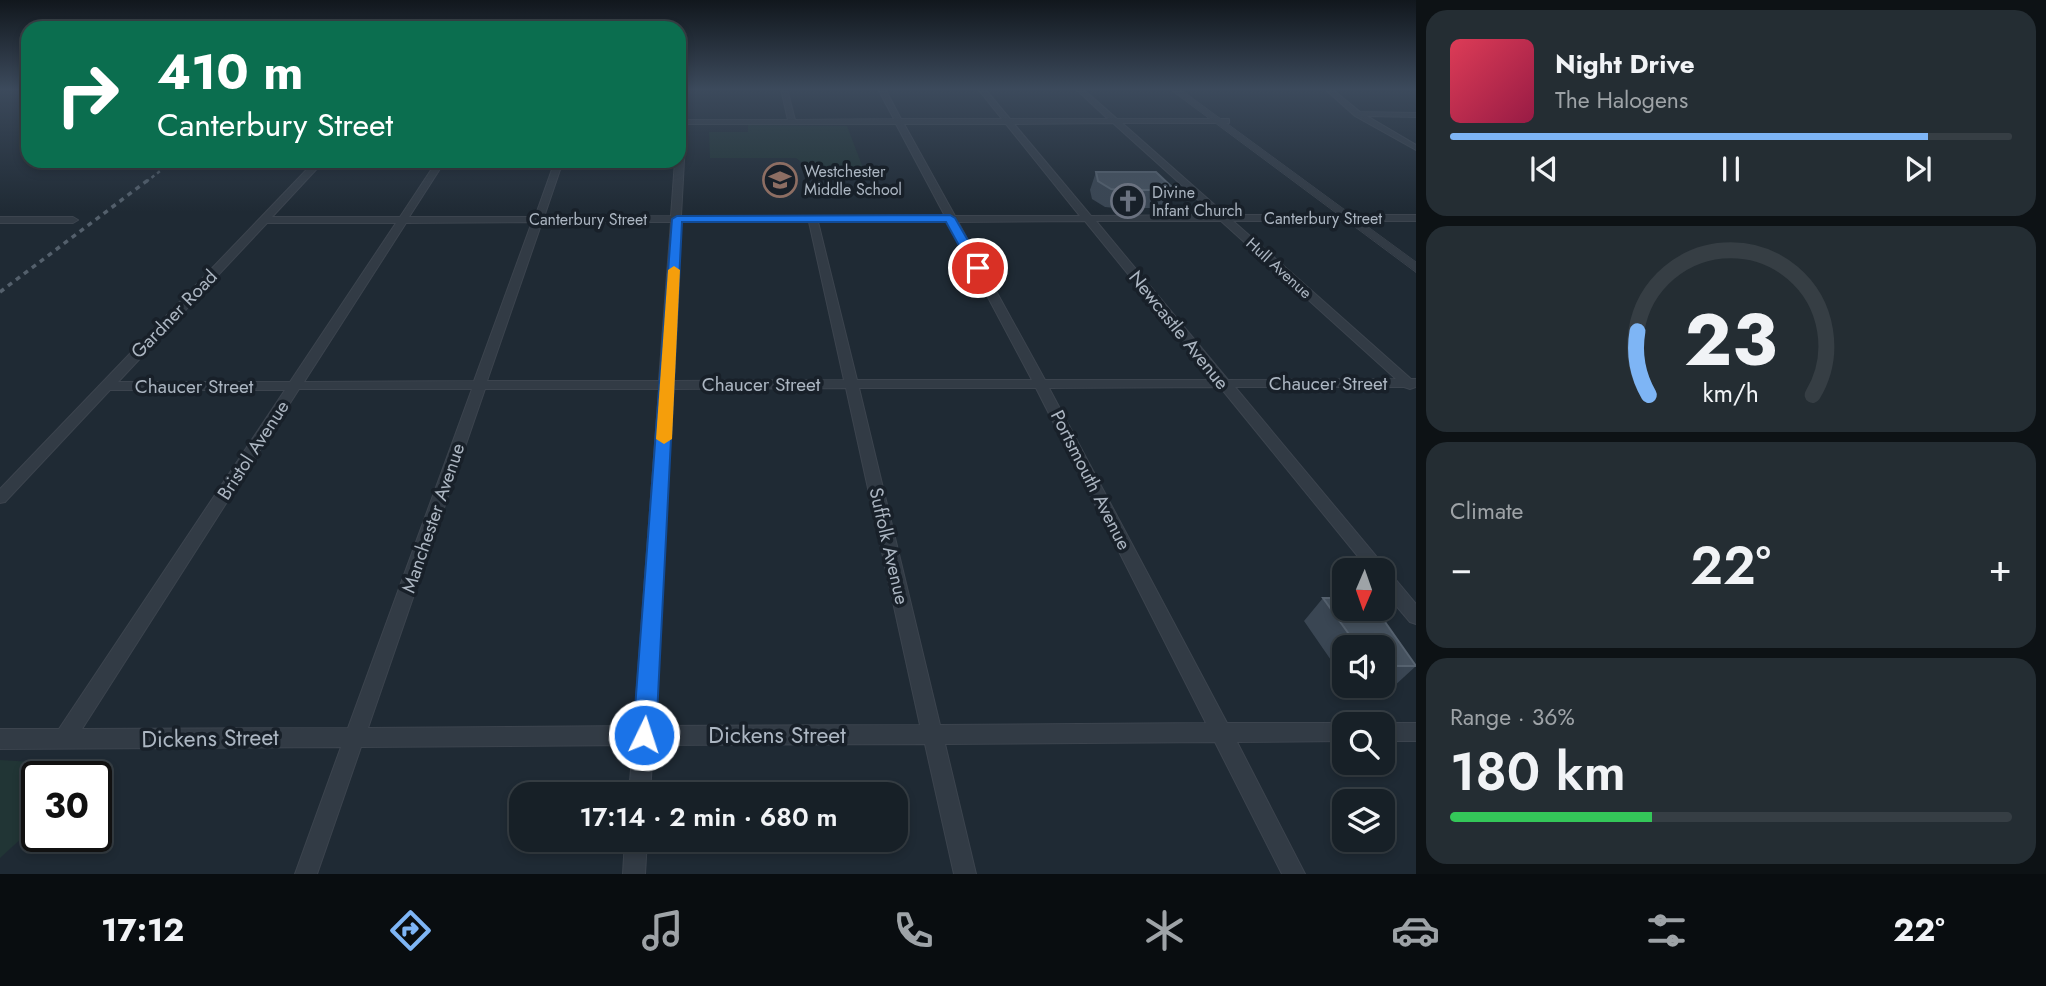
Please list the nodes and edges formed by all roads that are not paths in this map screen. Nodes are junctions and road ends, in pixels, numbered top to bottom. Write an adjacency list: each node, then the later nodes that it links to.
1 (904, 130): 12 (street, Portsmouth Avenue)
2 (1014, 130): 13 (street, Newcastle Avenue)
3 (1125, 130): 14 (street, Hull Avenue)
4 (1233, 130): 15 (street)
5 (1234, 130): 16 (street)
6 (1385, 130): 7 (street)
7 (1416, 148)
8 (313, 168): 23 (street, Gardner Road)
9 (436, 168): 24 (street, Bristol Avenue)
10 (556, 168): 18 (street, Manchester Avenue)
11 (679, 168): 19 (street)
12 (950, 218): 13 (street, Canterbury Street); 20 (street, Canterbury Street); 27 (street, Portsmouth Avenue)
13 (1087, 218): 14 (street, Canterbury Street); 28 (street, Newcastle Avenue)
14 (1223, 218): 15 (street, Canterbury Street); 34 (street, Hull Avenue)
15 (1350, 218): 16 (street, Canterbury Street); 26 (street)
16 (1366, 218): 17 (street, Canterbury Street); 25 (street)
17 (1416, 218)
18 (538, 219): 19 (street, Canterbury Street); 24 (street, Canterbury Street); 29 (street, Manchester Avenue)
19 (677, 219): 20 (street, Canterbury Street); 30 (street)
20 (813, 219): 31 (street, Suffolk Avenue)
21 (0, 220): 22 (street)
22 (73, 220)
23 (263, 220): 24 (street, Canterbury Street); 32 (street, Gardner Road)
24 (402, 220): 33 (street, Bristol Avenue)
25 (1416, 254)
26 (1416, 268)
27 (1041, 383): 28 (street, Chaucer Street); 31 (street, Chaucer Street); 42 (street, Portsmouth Avenue)
28 (1223, 383): 34 (street, Chaucer Street); 36 (street, Newcastle Avenue)
29 (479, 384): 30 (street, Chaucer Street); 33 (street, Chaucer Street); 45 (street, Manchester Avenue)
30 (668, 384): 31 (street, Chaucer Street); 44 (street)
31 (852, 384): 43 (street, Suffolk Avenue)
32 (106, 386): 33 (street, Chaucer Street); 35 (street, Gardner Road)
33 (294, 386): 47 (street, Bristol Avenue)
34 (1413, 386)
35 (0, 498)
36 (1368, 558)
37 (1395, 592): 38 (street)
38 (1416, 617)
39 (1332, 732): 42 (street, Dickens Street)
40 (1395, 732): 41 (street)
41 (1416, 732)
42 (1221, 733): 43 (street, Dickens Street); 53 (street, Portsmouth Avenue)
43 (932, 734): 44 (street, Dickens Street); 52 (street, Suffolk Avenue)
44 (644, 735): 45 (street, Dickens Street); 48 (street)
45 (356, 736): 47 (street, Dickens Street); 50 (street, Manchester Avenue)
46 (0, 739): 47 (street, Dickens Street)
47 (64, 739)
48 (641, 782)
49 (635, 852): 51 (street)
50 (306, 874)
51 (634, 874)
52 (965, 874)
53 (1294, 874)

